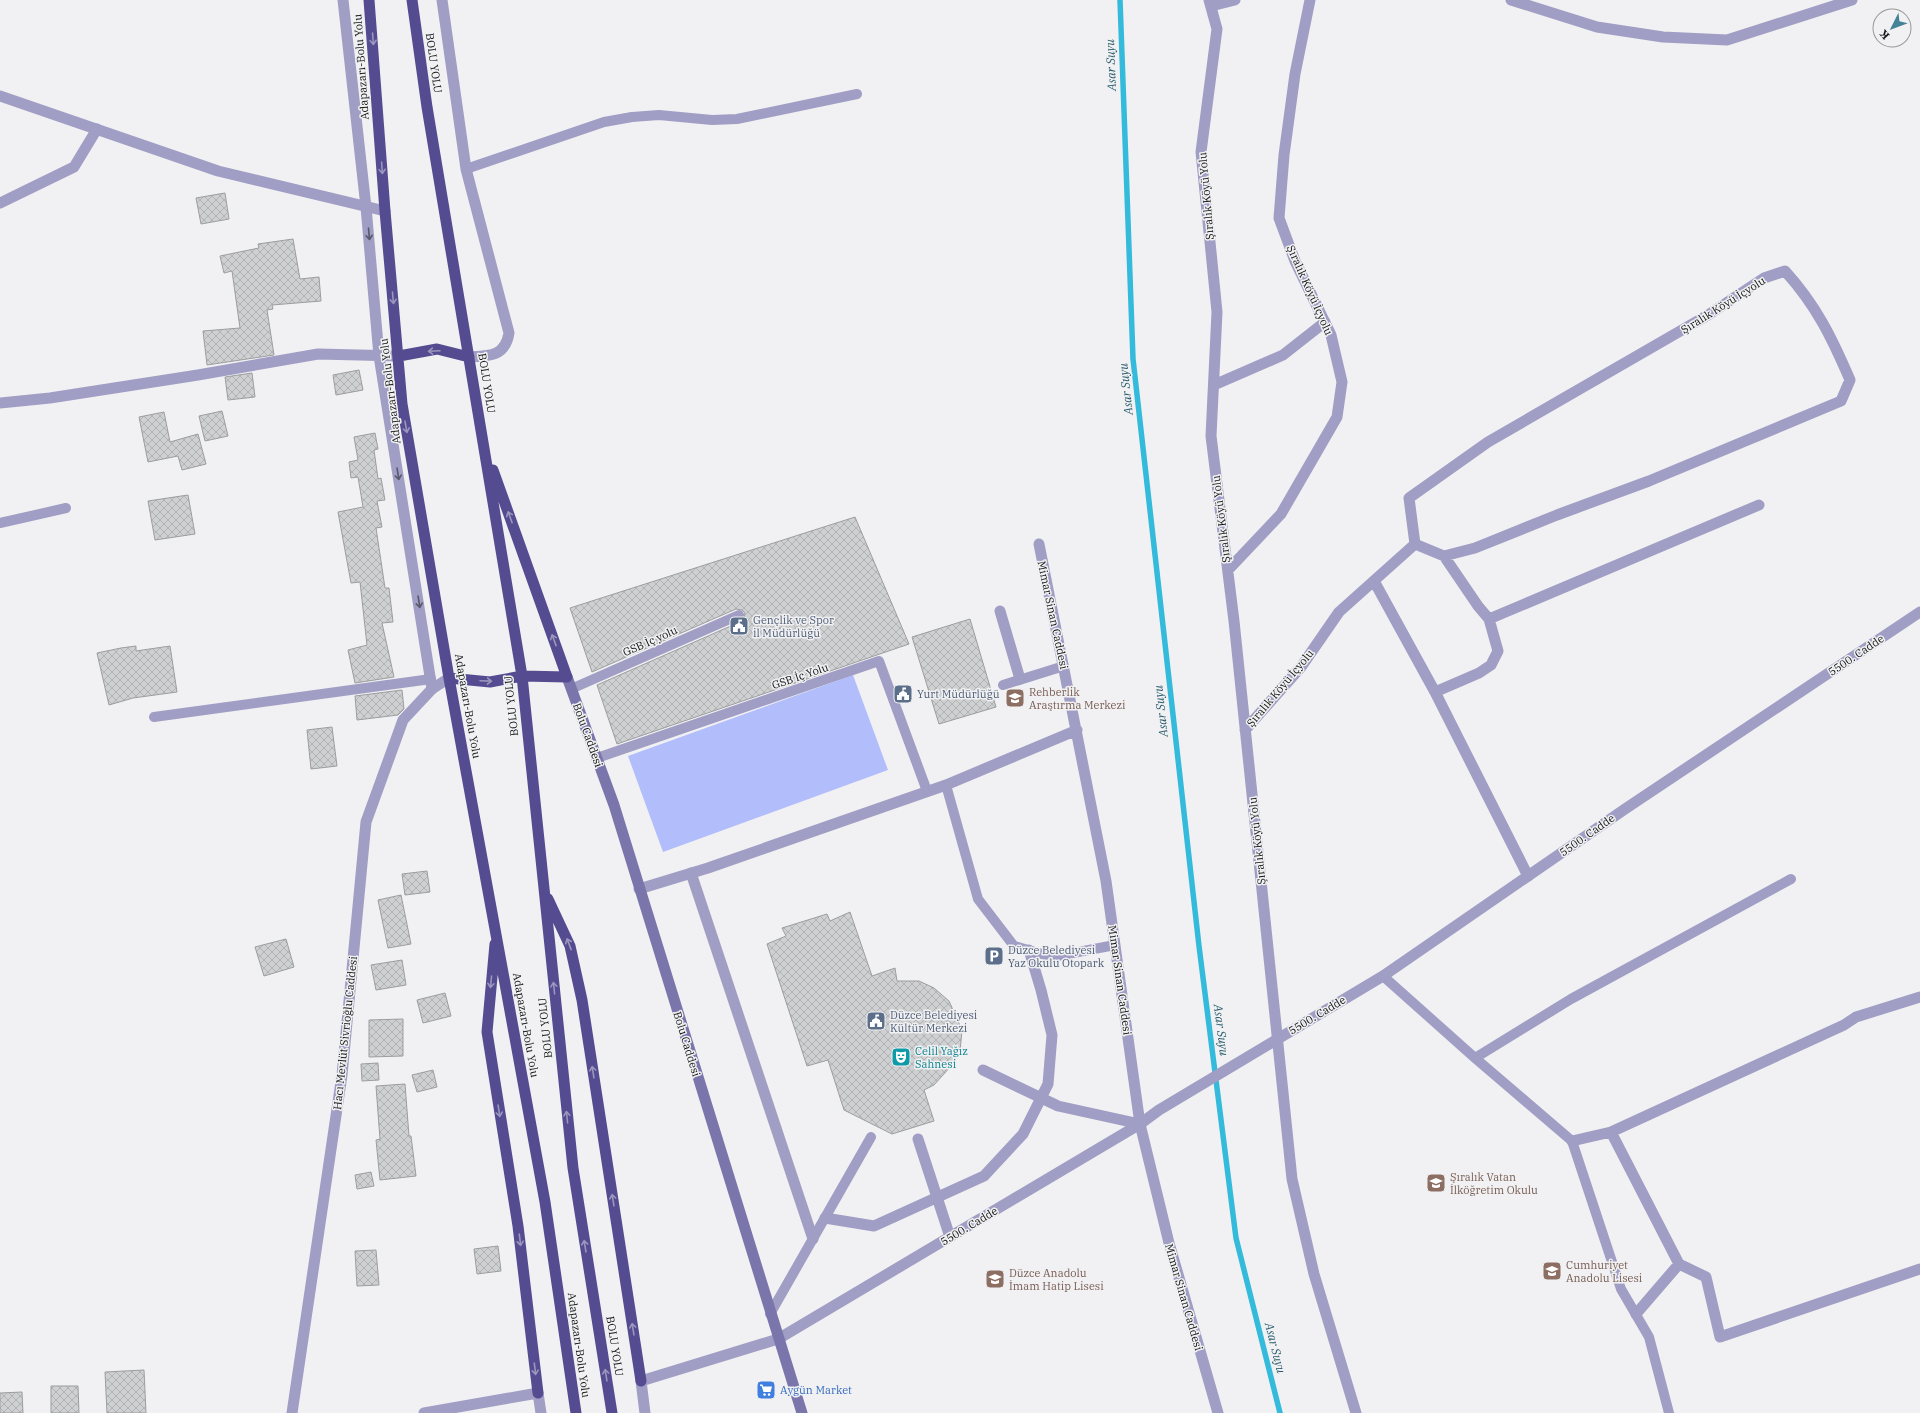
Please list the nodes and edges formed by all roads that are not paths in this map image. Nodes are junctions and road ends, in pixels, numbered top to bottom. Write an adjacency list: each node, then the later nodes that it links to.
1 (343, 0): 15 (street)
2 (369, 0): 16 (highway, Adapazarı-Bolu Yolu, one-way to 16)
3 (412, 0): 20 (highway, BOLU YOLU)
4 (442, 0): 13 (street)
5 (1235, 0): 9 (street)
6 (1310, 0): 17 (street, Şıralık Köyü İçyolu)
7 (1511, 0): 8 (street)
8 (1852, 0)
9 (1210, 3): 21 (street, Şıralık Köyü Yolu)
10 (857, 94): 13 (lane)
11 (0, 96): 12 (street)
12 (97, 130): 14 (street); 15 (street)
13 (466, 169): 20 (street)
14 (0, 203)
15 (366, 207): 16 (street); 18 (street, one-way to 18)
16 (385, 211): 19 (highway, Adapazarı-Bolu Yolu, one-way to 19)
17 (1325, 322): 21 (street); 30 (street, Şıralık Köyü İçyolu)
18 (379, 356): 19 (street); 22 (street); 41 (street, one-way to 41)
19 (399, 356): 20 (highway, one-way to 19); 39 (highway, Adapazarı-Bolu Yolu, one-way to 39)
20 (469, 357): 23 (highway, BOLU YOLU)
21 (1214, 385): 30 (street, Şıralık Köyü Yolu)
22 (0, 403)
23 (483, 443): 37 (highway, BOLU YOLU); 38 (highway, one-way to 23)
24 (1759, 504): 35 (street)
25 (66, 508): 26 (lane)
26 (0, 523)
27 (1039, 544): 36 (street, Mimar Sinan Caddesi)
28 (1415, 544): 29 (street); 29 (street, Şıralık Köyü İçyolu); 31 (street, Şıralık Köyü İçyolu)
29 (1444, 556): 35 (street)
30 (1228, 570): 47 (street, Şıralık Köyü Yolu)
31 (1374, 581): 44 (street); 47 (street, Şıralık Köyü İçyolu)
32 (1000, 611): 40 (street)
33 (1920, 612): 52 (street, 5500. Cadde)
34 (739, 615): 43 (lane, GSB İç yolu)
35 (1489, 619): 44 (street)
36 (1064, 666): 40 (lane); 46 (street, Mimar Sinan Caddesi)
37 (522, 676): 38 (highway); 39 (highway, one-way to 37); 55 (highway, BOLU YOLU)
38 (567, 677): 43 (main road, Bolu Caddesi)
39 (449, 678): 41 (street, Hacı Mevlüt Sivrioğlu Caddesi); 56 (highway, Adapazarı-Bolu Yolu)
40 (1020, 679): 42 (lane)
41 (432, 684): 45 (lane); 81 (street, Hacı Mevlüt Sivrioğlu Caddesi)
42 (1003, 685)
43 (571, 689): 48 (main road, Bolu Caddesi)
44 (1435, 692): 52 (street)
45 (154, 717)
46 (1077, 730): 49 (street); 57 (street, Mimar Sinan Caddesi)
47 (1245, 730): 61 (street, Şıralık Köyü Yolu)
48 (597, 758): 50 (lane, GSB İç Yolu); 54 (main road, Bolu Caddesi)
49 (946, 784): 50 (street); 58 (lane)
50 (927, 791): 51 (street)
51 (691, 873): 54 (street); 73 (street)
52 (1528, 876): 59 (street, 5500. Cadde)
53 (1791, 879): 62 (lane)
54 (640, 888): 76 (main road, Bolu Caddesi)
55 (544, 891): 79 (highway, one-way to 55); 85 (highway, BOLU YOLU, one-way to 55)
56 (496, 930): 80 (highway, one-way to 80); 84 (highway, Adapazarı-Bolu Yolu)
57 (1116, 945): 58 (lane); 65 (street, Mimar Sinan Caddesi)
58 (1029, 950): 64 (street)
59 (1383, 976): 61 (street, 5500. Cadde); 62 (lane)
60 (1920, 997): 66 (street)
61 (1278, 1038): 65 (street, 5500. Cadde); 89 (street, Şıralık Köyü Yolu)
62 (1476, 1058): 69 (lane)
63 (984, 1070): 64 (street)
64 (1041, 1098): 65 (street); 70 (street)
65 (1140, 1124): 72 (street, 5500. Cadde); 88 (street, Mimar Sinan Caddesi)
66 (1611, 1132): 69 (street); 74 (street)
67 (871, 1137): 71 (lane)
68 (918, 1139): 70 (street)
69 (1572, 1141): 77 (lane)
70 (937, 1197): 71 (street); 72 (street)
71 (825, 1218): 73 (lane)
72 (950, 1237): 78 (street, 5500. Cadde)
73 (813, 1239): 76 (lane)
74 (1679, 1264): 75 (street); 77 (street)
75 (1920, 1269)
76 (770, 1314): 78 (main road, Bolu Caddesi)
77 (1636, 1314): 90 (lane)
78 (778, 1339): 79 (street, 5500. Cadde); 87 (main road, Bolu Caddesi)
79 (641, 1381): 86 (street)
80 (538, 1393): 82 (street); 83 (street)
81 (292, 1413)
82 (424, 1413)
83 (541, 1413)
84 (576, 1413)
85 (612, 1413)
86 (645, 1413)
87 (802, 1413)
88 (1218, 1413)
89 (1356, 1413)
90 (1669, 1413)

